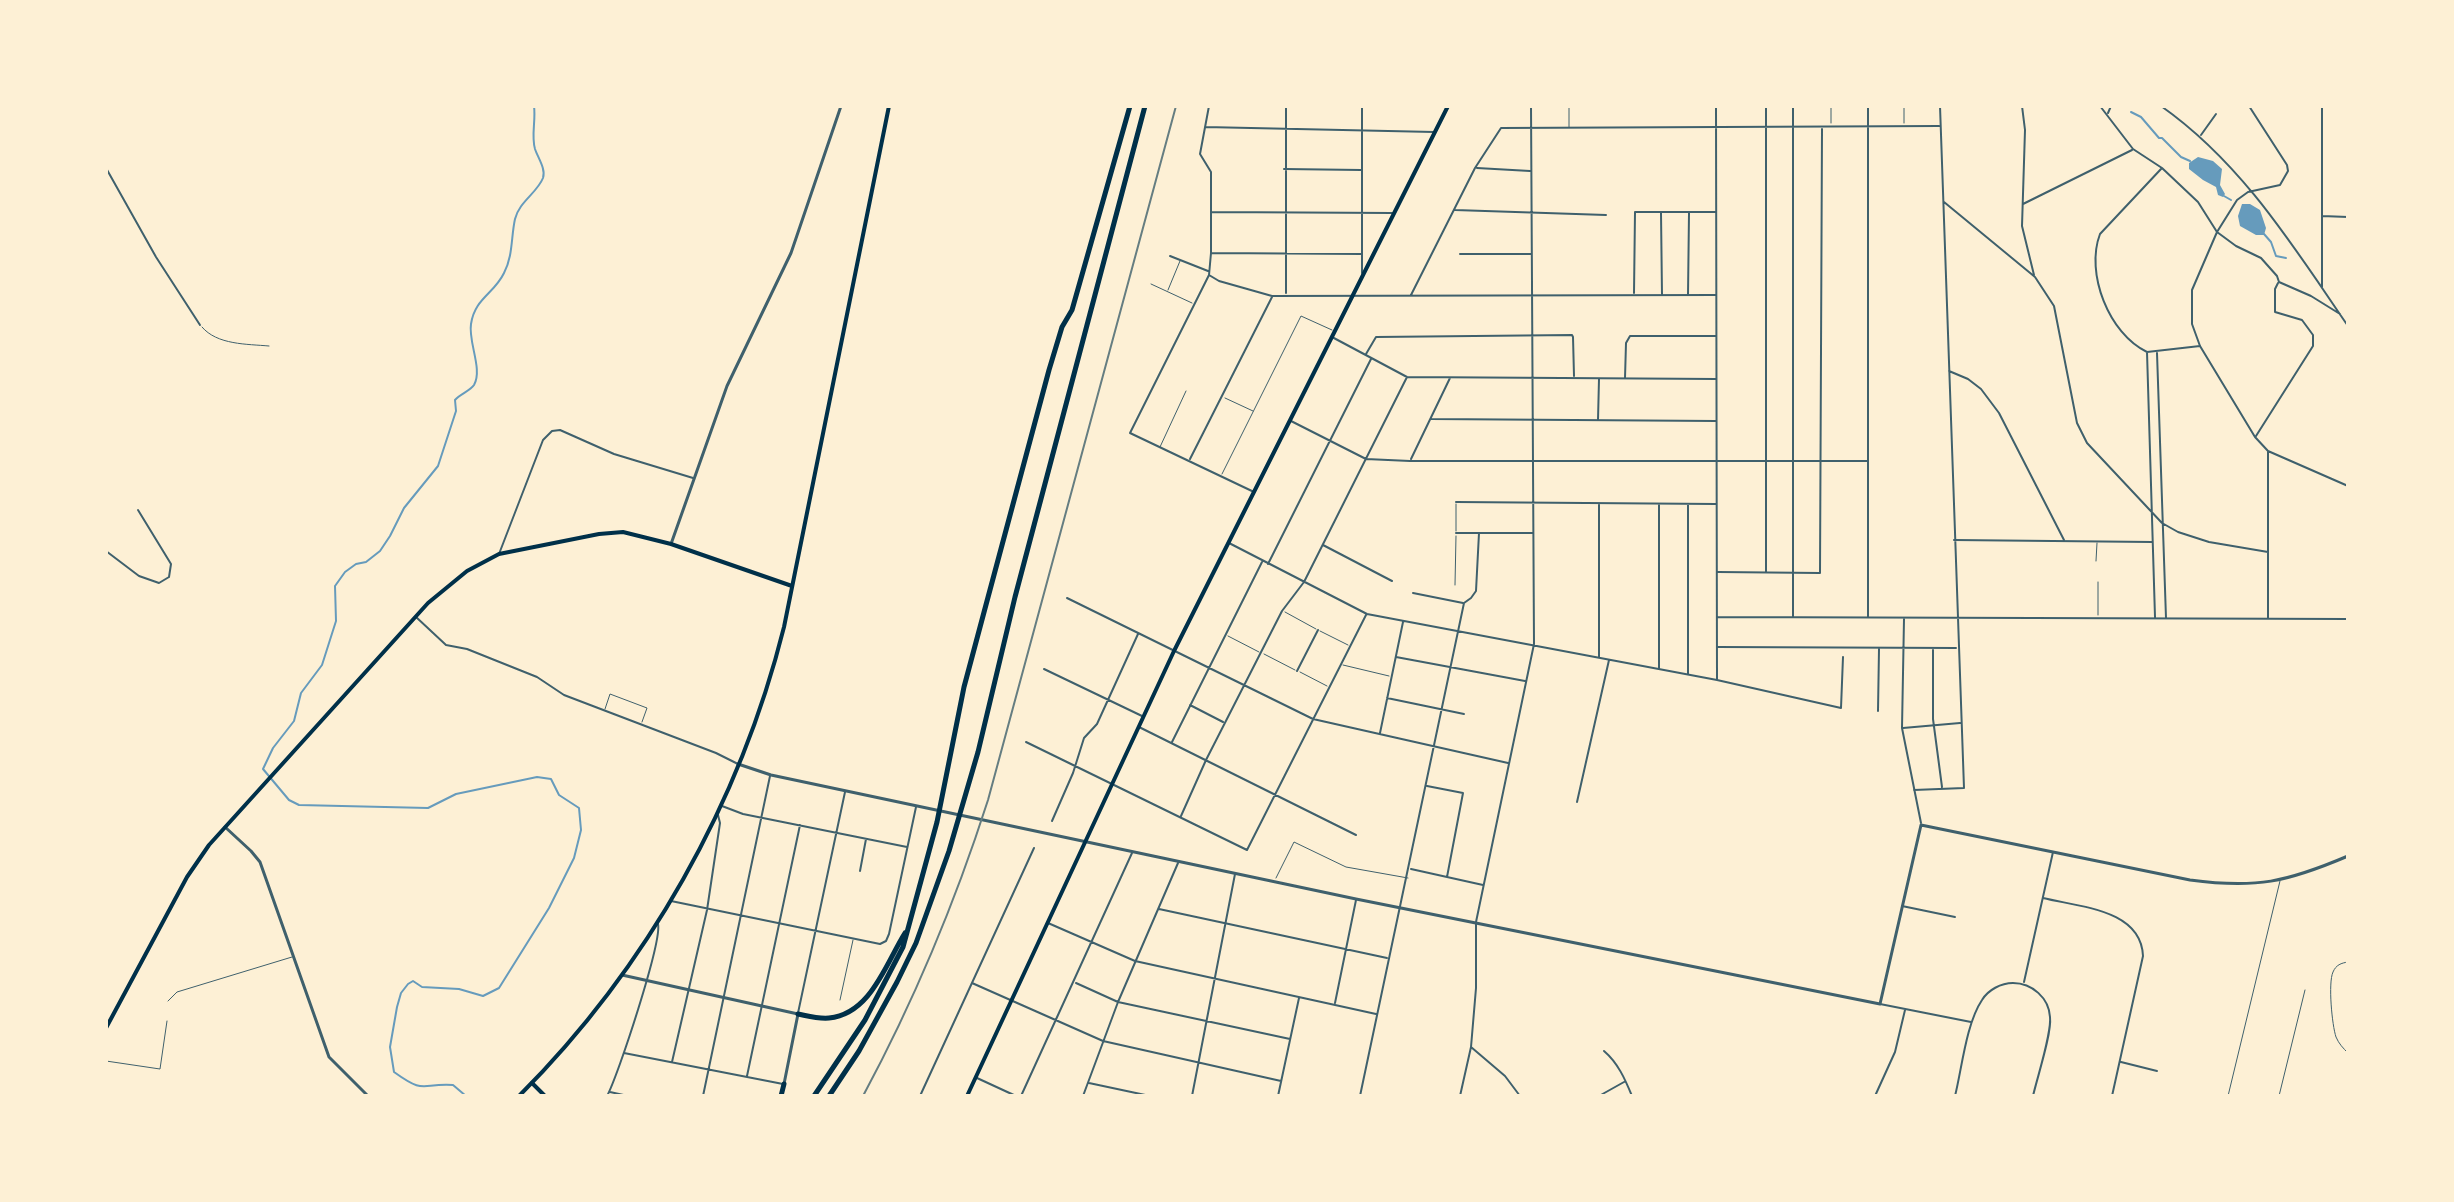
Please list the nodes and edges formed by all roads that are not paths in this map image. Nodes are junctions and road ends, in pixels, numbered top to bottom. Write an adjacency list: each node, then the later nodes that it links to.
1 (841, 106): 131 (street)
2 (889, 106): 166 (main road)
3 (1130, 106): 286 (highway)
4 (1145, 106): 348 (highway)
5 (1209, 106): 29 (street)
6 (1286, 106): 33 (street)
7 (1362, 106): 38 (street)
8 (1448, 106): 39 (main road)
9 (1531, 106): 34 (street)
10 (1569, 106): 35 (lane)
11 (1716, 106): 36 (street)
12 (1766, 106): 30 (street)
13 (1793, 106): 31 (street)
14 (1831, 106): 32 (lane)
15 (1868, 106): 26 (street)
16 (1904, 106): 27 (lane)
17 (1940, 106): 28 (street)
18 (2100, 106): 24 (street)
19 (2111, 106): 24 (street)
20 (2161, 106): 40 (street)
21 (2249, 106): 48 (street)
22 (2322, 106): 61 (street)
23 (2022, 107): 50 (street)
24 (2108, 114): 41 (street)
25 (2216, 114): 40 (street)
26 (1868, 126): 27 (street); 32 (street); 129 (street)
27 (1904, 126): 28 (street)
28 (1940, 126): 49 (street)
29 (1205, 127): 33 (street); 52 (street)
30 (1766, 127): 31 (street); 36 (street); 128 (street)
31 (1793, 127): 37 (street); 123 (street)
32 (1831, 127): 37 (street)
33 (1285, 128): 38 (street); 45 (street)
34 (1531, 128): 35 (street); 43 (street); 47 (street)
35 (1569, 128): 36 (street)
36 (1716, 128): 56 (street)
37 (1822, 128): 124 (street)
38 (1362, 131): 39 (street); 46 (street)
39 (1435, 132): 58 (main road)
40 (2200, 136): 48 (street)
41 (2133, 149): 44 (street); 50 (street)
42 (106, 168): 89 (street)
43 (1475, 168): 47 (street); 51 (street)
44 (2162, 168): 63 (street); 98 (street)
45 (1284, 169): 46 (street); 53 (street)
46 (1362, 170): 57 (street)
47 (1532, 171): 59 (street)
48 (2253, 191): 63 (street); 76 (street)
49 (1943, 201): 73 (street); 101 (street)
50 (2022, 204): 73 (street)
51 (1453, 210): 59 (street); 80 (street)
52 (1211, 212): 53 (street); 64 (street)
53 (1286, 212): 57 (street); 65 (street)
54 (1661, 212): 55 (street); 82 (street); 83 (street)
55 (1689, 212): 56 (street); 84 (street)
56 (1717, 212): 85 (street)
57 (1362, 213): 58 (street); 66 (street)
58 (1393, 213): 72 (main road)
59 (1532, 213): 60 (street); 68 (street)
60 (1606, 215)
61 (2322, 216): 62 (street); 76 (street)
62 (2348, 217)
63 (2217, 232): 74 (street); 96 (street)
64 (1211, 253): 65 (street); 71 (street)
65 (1286, 253): 66 (street); 79 (street)
66 (1362, 254): 72 (street)
67 (1460, 254): 68 (street)
68 (1532, 254): 81 (street)
69 (1170, 256): 70 (street)
70 (1180, 259): 71 (street); 77 (lane)
71 (1209, 274): 86 (street); 87 (street)
72 (1362, 274): 78 (main road)
73 (2035, 277): 141 (street)
74 (2279, 282): 88 (street); 117 (street)
75 (1151, 284): 77 (lane)
76 (2322, 288): 88 (street)
77 (1168, 292): 87 (lane)
78 (1353, 294): 79 (street); 80 (street); 91 (main road)
79 (1286, 295): 86 (street)
80 (1411, 295): 81 (street)
81 (1532, 295): 82 (street); 92 (street)
82 (1634, 295): 83 (street)
83 (1662, 295): 84 (street)
84 (1688, 295): 85 (street)
85 (1717, 295): 93 (street)
86 (1272, 296): 110 (street)
87 (1194, 304): 119 (street)
88 (2340, 314): 90 (street)
89 (200, 325): 95 (lane)
90 (2348, 326)
91 (1335, 331): 94 (main road); 111 (lane)
92 (1532, 336): 99 (street); 104 (street); 105 (street)
93 (1717, 336): 107 (street); 108 (street)
94 (1332, 337): 99 (street); 115 (main road)
95 (269, 346)
96 (2200, 346): 97 (street); 117 (street)
97 (2156, 351): 98 (street); 142 (street)
98 (2147, 352): 141 (street)
99 (1366, 355): 100 (street)
100 (1372, 358): 102 (street); 118 (street)
101 (1948, 371): 146 (street); 147 (street)
102 (1407, 377): 103 (street); 121 (street)
103 (1451, 377): 104 (street); 112 (street)
104 (1533, 377): 105 (street); 113 (street)
105 (1574, 378): 106 (street)
106 (1599, 378): 107 (street); 114 (street)
107 (1625, 378): 108 (street)
108 (1717, 379): 116 (street)
109 (1186, 391): 119 (lane)
110 (1222, 397): 111 (lane); 125 (street)
111 (1253, 411): 130 (lane)
112 (1431, 419): 113 (street); 126 (street)
113 (1533, 419): 114 (street); 122 (street)
114 (1598, 420): 116 (street)
115 (1291, 421): 118 (street); 133 (main road)
116 (1717, 421): 127 (street)
117 (2255, 437): 120 (street)
118 (1330, 440): 121 (street); 158 (street)
119 (1160, 447): 125 (street)
120 (2268, 451): 132 (street); 154 (street)
121 (1366, 459): 126 (street); 152 (street)
122 (1533, 460): 126 (street); 127 (street); 135 (street)
123 (1793, 460): 124 (street); 128 (street); 159 (street)
124 (1822, 460): 129 (street); 159 (street)
125 (1189, 461): 130 (street)
126 (1410, 461)
127 (1717, 461): 128 (street); 139 (street)
128 (1766, 461): 161 (street)
129 (1867, 461): 176 (street)
130 (1221, 476): 133 (street)
131 (695, 478): 151 (street); 155 (street)
132 (2348, 486)
133 (1254, 492): 150 (main road)
134 (1456, 502): 135 (street); 143 (lane)
135 (1533, 503): 136 (street); 145 (street)
136 (1599, 503): 137 (street); 199 (street)
137 (1659, 504): 138 (street); 206 (street)
138 (1688, 504): 139 (street); 208 (street)
139 (1717, 504): 160 (street)
140 (138, 510): 153 (street)
141 (2152, 512): 142 (street); 149 (street)
142 (2162, 523): 154 (street); 181 (street)
143 (1456, 533): 144 (street); 165 (lane)
144 (1479, 533): 145 (street); 170 (street)
145 (1533, 533): 189 (street)
146 (1954, 540): 147 (street); 178 (street)
147 (2064, 540): 148 (street)
148 (2097, 540): 149 (street); 157 (lane)
149 (2153, 542): 180 (street)
150 (1229, 543): 156 (street); 196 (main road)
151 (671, 544): 155 (main road); 166 (main road)
152 (1323, 545): 162 (street); 163 (street)
153 (106, 551)
154 (2268, 552): 182 (street)
155 (499, 554): 173 (main road)
156 (1263, 561): 158 (street); 188 (street)
157 (2096, 561)
158 (1268, 564): 163 (street)
159 (1793, 571): 161 (street); 175 (street)
160 (1717, 572): 161 (street); 174 (street)
161 (1766, 572)
162 (1392, 581)
163 (1304, 582): 171 (street); 172 (street)
164 (2098, 582): 179 (lane)
165 (1455, 585)
166 (792, 586): 235 (main road)
167 (1413, 593): 170 (street)
168 (2348, 595): 183 (street)
169 (1067, 598): 187 (street)
170 (1464, 603): 186 (street)
171 (1282, 611): 185 (lane); 197 (street)
172 (1367, 614): 184 (street); 190 (street)
173 (415, 617): 217 (street); 253 (main road)
174 (1717, 617): 175 (street); 191 (street)
175 (1793, 617): 176 (street)
176 (1868, 618): 177 (street)
177 (1904, 618): 178 (street); 193 (street)
178 (1957, 618): 179 (street); 195 (street)
179 (2098, 618): 180 (street)
180 (2155, 618): 181 (street)
181 (2166, 618): 182 (street)
182 (2268, 619): 183 (street)
183 (2348, 619)
184 (1403, 621): 186 (street); 198 (street)
185 (1318, 630): 190 (lane); 207 (street)
186 (1459, 630): 189 (street); 203 (street)
187 (1138, 633): 196 (street); 215 (street)
188 (1226, 635): 197 (lane); 204 (street)
189 (1534, 644): 199 (street); 211 (street)
190 (1350, 646): 202 (street)
191 (1717, 647): 192 (street); 210 (street)
192 (1879, 648): 193 (street); 219 (street)
193 (1903, 648): 194 (street); 228 (street)
194 (1933, 648): 195 (street); 226 (street)
195 (1958, 648): 224 (street)
196 (1174, 651): 204 (street); 221 (main road)
197 (1261, 653): 207 (lane); 212 (street)
198 (1396, 657): 203 (street); 209 (street)
199 (1599, 657): 201 (street)
200 (1843, 657): 210 (street)
201 (1610, 659): 206 (street); 244 (street)
202 (1341, 665): 209 (lane); 213 (street)
203 (1452, 667): 211 (street); 218 (street)
204 (1209, 668): 212 (street); 216 (street)
205 (1044, 669): 215 (street)
206 (1659, 669): 208 (street)
207 (1297, 671): 213 (lane)
208 (1688, 674): 210 (street)
209 (1392, 676): 214 (street)
210 (1717, 680)
211 (1526, 681): 234 (street)
212 (1244, 685): 222 (street); 223 (street)
213 (1329, 687): 222 (street)
214 (1387, 698): 218 (street); 229 (street)
215 (1108, 700): 221 (street); 236 (street)
216 (1190, 705): 223 (street); 231 (street)
217 (604, 710): 225 (street); 225 (lane)
218 (1443, 711): 220 (street); 232 (street)
219 (1878, 711)
220 (1464, 714)
221 (1143, 717): 227 (main road)
222 (1313, 719): 229 (street); 243 (street)
223 (1225, 723): 233 (street)
224 (1961, 723): 226 (street); 240 (street)
225 (641, 725): 235 (street)
226 (1934, 725): 228 (street); 240 (street)
227 (1138, 726): 231 (street); 238 (main road)
228 (1902, 728): 241 (street)
229 (1380, 734): 232 (street)
230 (1026, 742): 236 (street)
231 (1172, 743): 233 (street)
232 (1435, 747): 234 (street); 239 (street)
233 (1206, 760): 243 (street); 249 (street)
234 (1509, 763): 271 (street)
235 (738, 764): 237 (street); 245 (main road)
236 (1074, 766): 238 (street); 250 (street)
237 (771, 775): 242 (street); 248 (street)
238 (1111, 784): 249 (street); 257 (main road)
239 (1427, 786): 264 (street); 267 (street)
240 (1942, 789): 241 (street)
241 (1914, 790): 252 (street)
242 (845, 791): 246 (street); 254 (street)
243 (1275, 794): 249 (street); 255 (street)
244 (1577, 802)
245 (721, 805): 247 (main road); 248 (street)
246 (916, 806): 257 (street); 258 (street)
247 (717, 814): 274 (main road); 278 (street)
248 (761, 817): 251 (street); 279 (street)
249 (1180, 818)
250 (1052, 821)
251 (800, 825): 254 (street); 285 (street)
252 (1921, 825): 261 (street); 275 (street)
253 (225, 827): 291 (street); 319 (main road)
254 (836, 832): 256 (street); 287 (street)
255 (1356, 835)
256 (867, 838): 258 (street); 265 (street)
257 (1084, 842): 260 (street); 281 (main road)
258 (908, 847): 288 (street)
259 (1034, 848): 299 (street)
260 (1132, 852): 263 (street); 289 (street)
261 (2053, 852): 270 (street); 272 (street)
262 (2348, 856): 270 (street)
263 (1179, 862): 266 (street); 277 (street)
264 (1410, 869): 267 (street); 268 (street)
265 (860, 871)
266 (1236, 873): 269 (street); 284 (street)
267 (1447, 877): 271 (street)
268 (1408, 878): 269 (lane); 276 (street)
269 (1275, 881): 273 (street)
270 (2280, 881): 366 (lane)
271 (1484, 885): 282 (street)
272 (2043, 898): 300 (street); 328 (street)
273 (1356, 899): 276 (street); 290 (street)
274 (670, 901): 278 (street); 283 (main road)
275 (1902, 906): 280 (street); 309 (street)
276 (1402, 908): 282 (street); 292 (street)
277 (1158, 909): 284 (street); 293 (street)
278 (707, 910): 279 (street); 302 (street)
279 (742, 917): 285 (street); 304 (street)
280 (1955, 917)
281 (1047, 922): 289 (street); 306 (main road)
282 (1476, 922): 309 (street); 322 (street)
283 (658, 923): 295 (main road); 297 (street)
284 (1226, 924): 290 (street); 296 (street)
285 (779, 925): 287 (street); 311 (street)
286 (910, 925): 313 (highway); 347 (highway)
287 (815, 932): 288 (street); 313 (street)
288 (853, 940): 305 (lane)
289 (1091, 942): 293 (street); 298 (street)
290 (1346, 949): 292 (street); 310 (street)
291 (293, 957): 307 (lane); 340 (street)
292 (1388, 958): 314 (street)
293 (1135, 961): 296 (street); 308 (street)
294 (2348, 962): 325 (lane)
295 (622, 975): 297 (street); 337 (main road)
296 (1215, 979): 303 (street); 317 (street)
297 (646, 982): 302 (street); 324 (street)
298 (1074, 982): 308 (street); 315 (street)
299 (972, 983): 306 (street); 349 (street)
300 (2023, 983): 318 (street); 364 (street)
301 (2305, 990): 367 (lane)
302 (688, 991): 304 (street); 327 (street)
303 (1299, 997): 310 (street); 320 (street)
304 (724, 999): 311 (street); 330 (street)
305 (840, 1000)
306 (1012, 1000): 315 (street); 333 (main road)
307 (168, 1001)
308 (1118, 1002): 317 (street); 321 (street)
309 (1880, 1004): 312 (street)
310 (1335, 1005): 314 (street)
311 (762, 1007): 313 (street); 332 (street)
312 (1905, 1009): 318 (street); 362 (street)
313 (798, 1014): 338 (street)
314 (1377, 1014): 357 (street)
315 (1056, 1020): 321 (street); 352 (street)
316 (167, 1021): 326 (lane)
317 (1206, 1021): 320 (street); 329 (street)
318 (1972, 1023): 363 (street)
319 (106, 1028)
320 (1290, 1039): 334 (street)
321 (1103, 1041): 329 (street); 336 (street)
322 (1471, 1047): 358 (street); 359 (street)
323 (1604, 1051): 335 (street)
324 (623, 1052): 327 (street); 339 (street)
325 (2348, 1053)
326 (106, 1061)
327 (672, 1062): 330 (street)
328 (2120, 1062): 331 (street); 365 (street)
329 (1198, 1064): 334 (street); 355 (street)
330 (709, 1069): 332 (street); 345 (street)
331 (2157, 1071)
332 (747, 1076): 338 (street)
333 (976, 1078): 350 (main road); 351 (street)
334 (1281, 1081): 356 (street)
335 (1625, 1081): 360 (street); 361 (street)
336 (1088, 1082): 353 (street); 354 (street)
337 (532, 1083): 341 (main road); 342 (main road)
338 (784, 1084): 346 (highway)
339 (610, 1092): 343 (street); 344 (street)
340 (368, 1096)
341 (519, 1096)
342 (545, 1096)
343 (607, 1096)
344 (628, 1096)
345 (703, 1096)
346 (781, 1096)
347 (814, 1096)
348 (829, 1096)
349 (920, 1096)
350 (967, 1096)
351 (1016, 1096)
352 (1021, 1096)
353 (1083, 1096)
354 (1150, 1096)
355 (1192, 1096)
356 (1278, 1096)
357 (1360, 1096)
358 (1460, 1096)
359 (1520, 1096)
360 (1599, 1096)
361 (1632, 1096)
362 (1875, 1096)
363 (1955, 1096)
364 (2033, 1096)
365 (2112, 1096)
366 (2228, 1096)
367 (2279, 1096)

